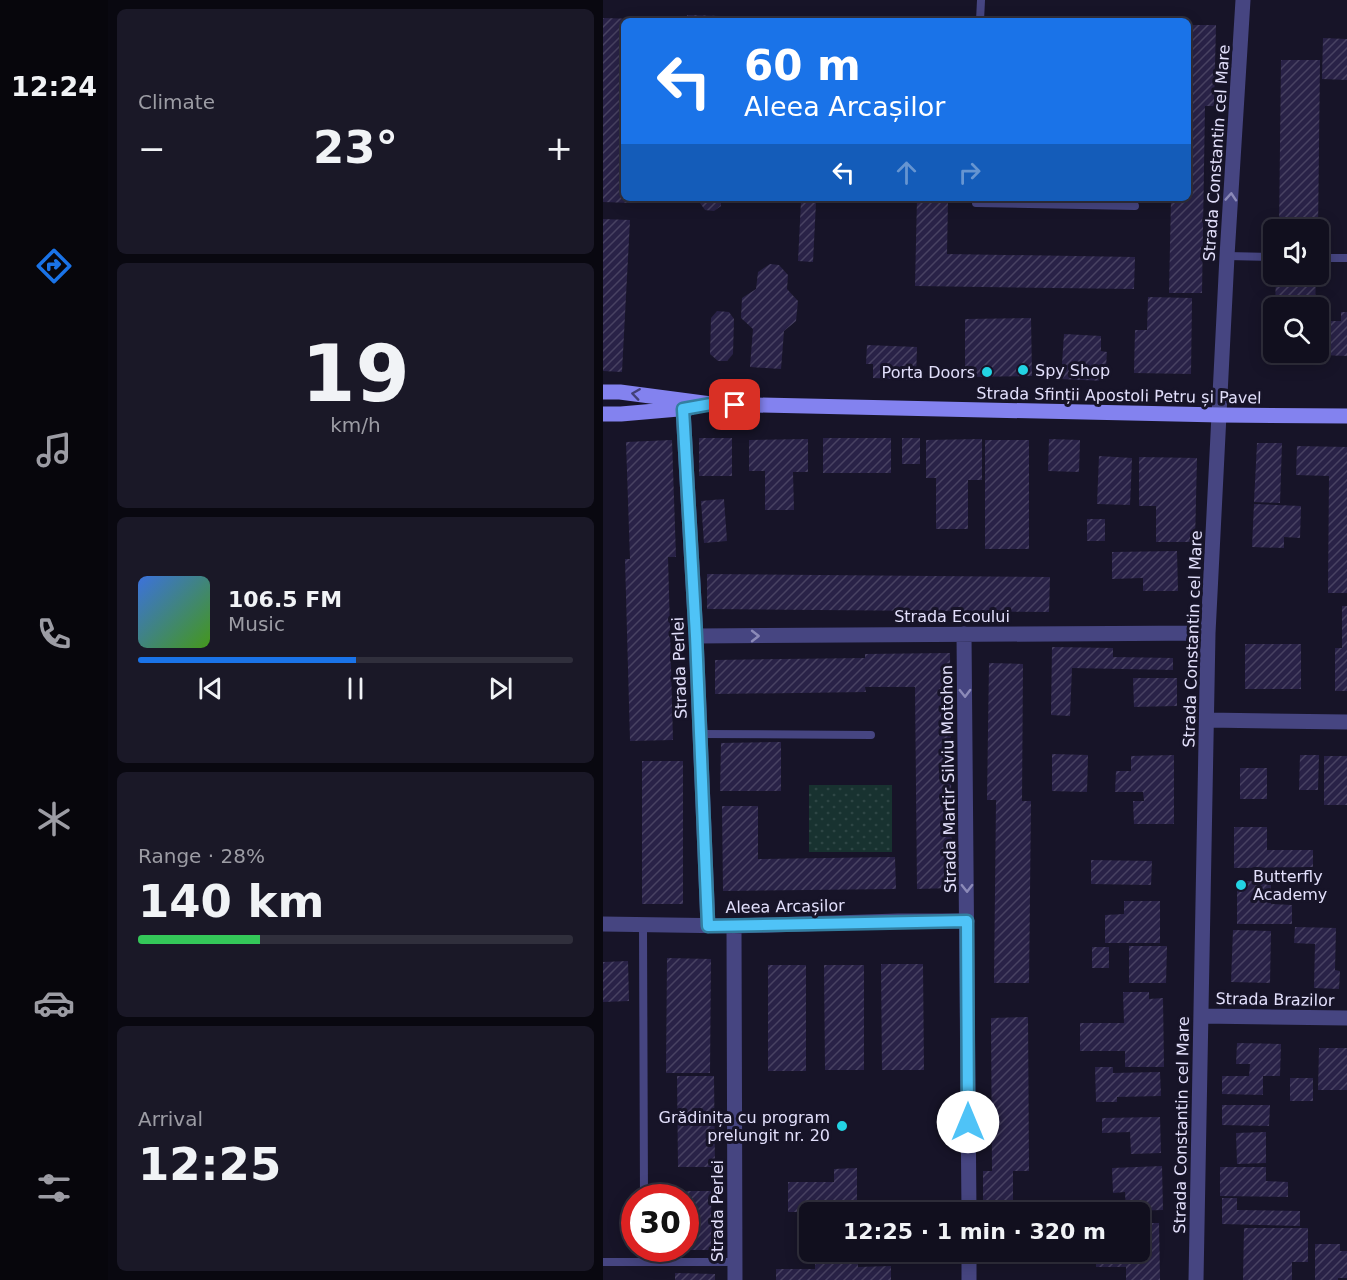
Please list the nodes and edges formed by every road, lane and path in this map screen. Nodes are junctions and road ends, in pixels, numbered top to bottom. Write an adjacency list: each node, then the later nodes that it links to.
1 (981, 0): 3 (lane)
2 (1243, 0): 6 (street, Strada Constantin cel Mare, one-way to 2)
3 (980, 18)
4 (976, 201): 5 (lane)
5 (1135, 207)
6 (1227, 255): 7 (lane); 14 (street, Strada Constantin cel Mare)
7 (1263, 257)
8 (1329, 258): 9 (lane)
9 (1347, 258)
10 (603, 392): 11 (main road, Strada Sfinții Apostoli Petru și Pavel, one-way to 10)
11 (711, 404): 12 (main road, Strada Sfinții Apostoli Petru și Pavel); 14 (main road, Strada Sfinții Apostoli Petru și Pavel)
12 (683, 409): 13 (main road, Strada Sfinții Apostoli Petru și Pavel); 18 (street, Strada Perlei)
13 (603, 414)
14 (1220, 416): 15 (main road, Strada Sfinții Apostoli Petru și Pavel); 16 (street, Strada Constantin cel Mare)
15 (1347, 416)
16 (1208, 633): 17 (street, Strada Ecoului); 19 (street, Strada Constantin cel Mare)
17 (965, 634): 18 (street, Strada Ecoului, one-way to 17); 23 (street, Strada Martir Silviu Motohon, one-way to 23)
18 (696, 636): 21 (street, Strada Perlei)
19 (1207, 720): 20 (street); 28 (street, Strada Constantin cel Mare)
20 (1347, 722)
21 (700, 734): 22 (lane); 26 (street, Strada Perlei)
22 (871, 735)
23 (967, 921): 27 (street, Aleea Arcașilor); 31 (street, Strada Martir Silviu Motohon)
24 (603, 924): 25 (street, Aleea Arcașilor)
25 (643, 926): 26 (street, Aleea Arcașilor); 30 (lane)
26 (708, 926): 27 (street, Aleea Arcașilor)
27 (734, 926): 35 (street, Strada Perlei)
28 (1201, 1016): 29 (street, Strada Brazilor); 39 (street, Strada Constantin cel Mare)
29 (1347, 1018)
30 (644, 1184)
31 (969, 1202)
32 (603, 1262): 33 (lane)
33 (621, 1262)
34 (699, 1262): 35 (lane)
35 (735, 1262): 37 (street, Strada Perlei)
36 (969, 1262): 38 (street)
37 (735, 1280)
38 (969, 1280)
39 (1196, 1280)

